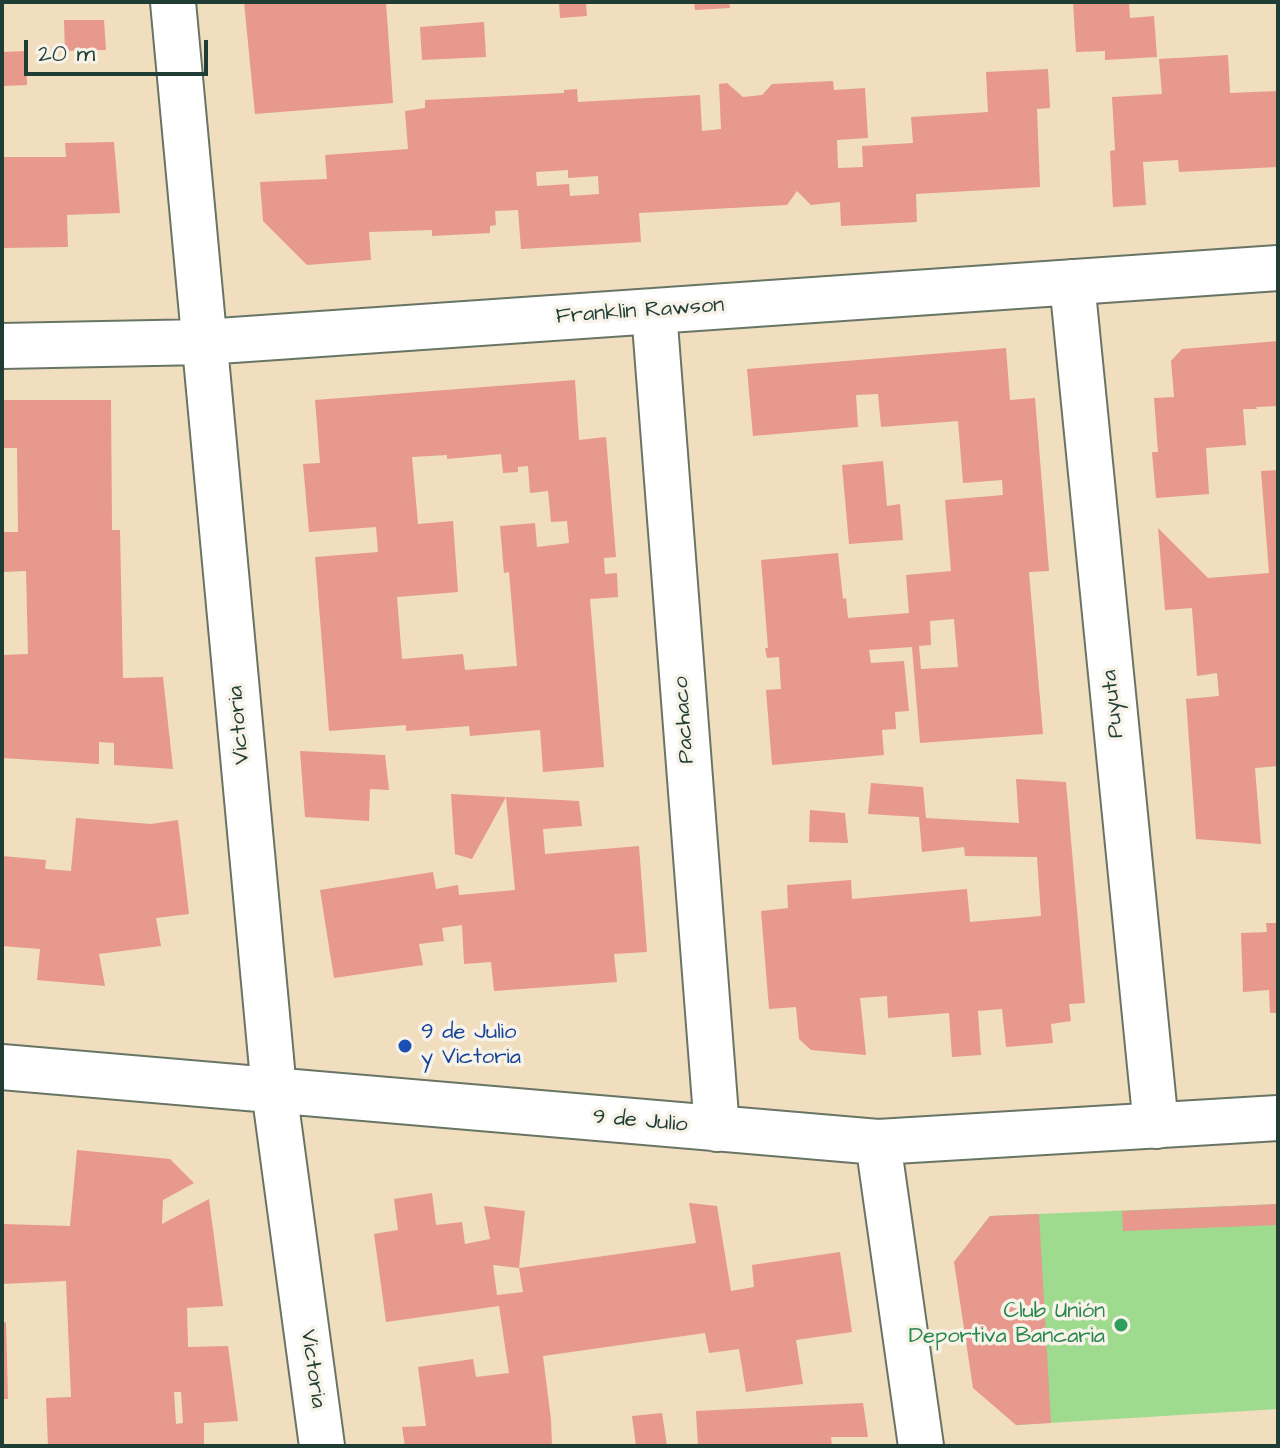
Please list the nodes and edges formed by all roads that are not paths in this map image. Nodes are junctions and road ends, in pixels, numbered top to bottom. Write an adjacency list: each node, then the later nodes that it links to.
1 (173, 2): 5 (street, Victoria)
2 (1278, 268): 3 (street, Franklin Rawson)
3 (1072, 282): 4 (street, Franklin Rawson); 10 (street, Puyuta)
4 (654, 311): 5 (street, Franklin Rawson); 11 (street, Pachaco)
5 (204, 342): 6 (street, Franklin Rawson); 8 (street, Victoria)
6 (2, 346)
7 (2, 1067): 8 (street, 9 de Julio)
8 (274, 1090): 11 (street, 9 de Julio); 13 (street, Victoria)
9 (1278, 1118): 10 (street, 9 de Julio)
10 (1156, 1126): 12 (street, 9 de Julio)
11 (717, 1129): 12 (street, 9 de Julio)
12 (878, 1142): 14 (street)
13 (322, 1446)
14 (921, 1446)

